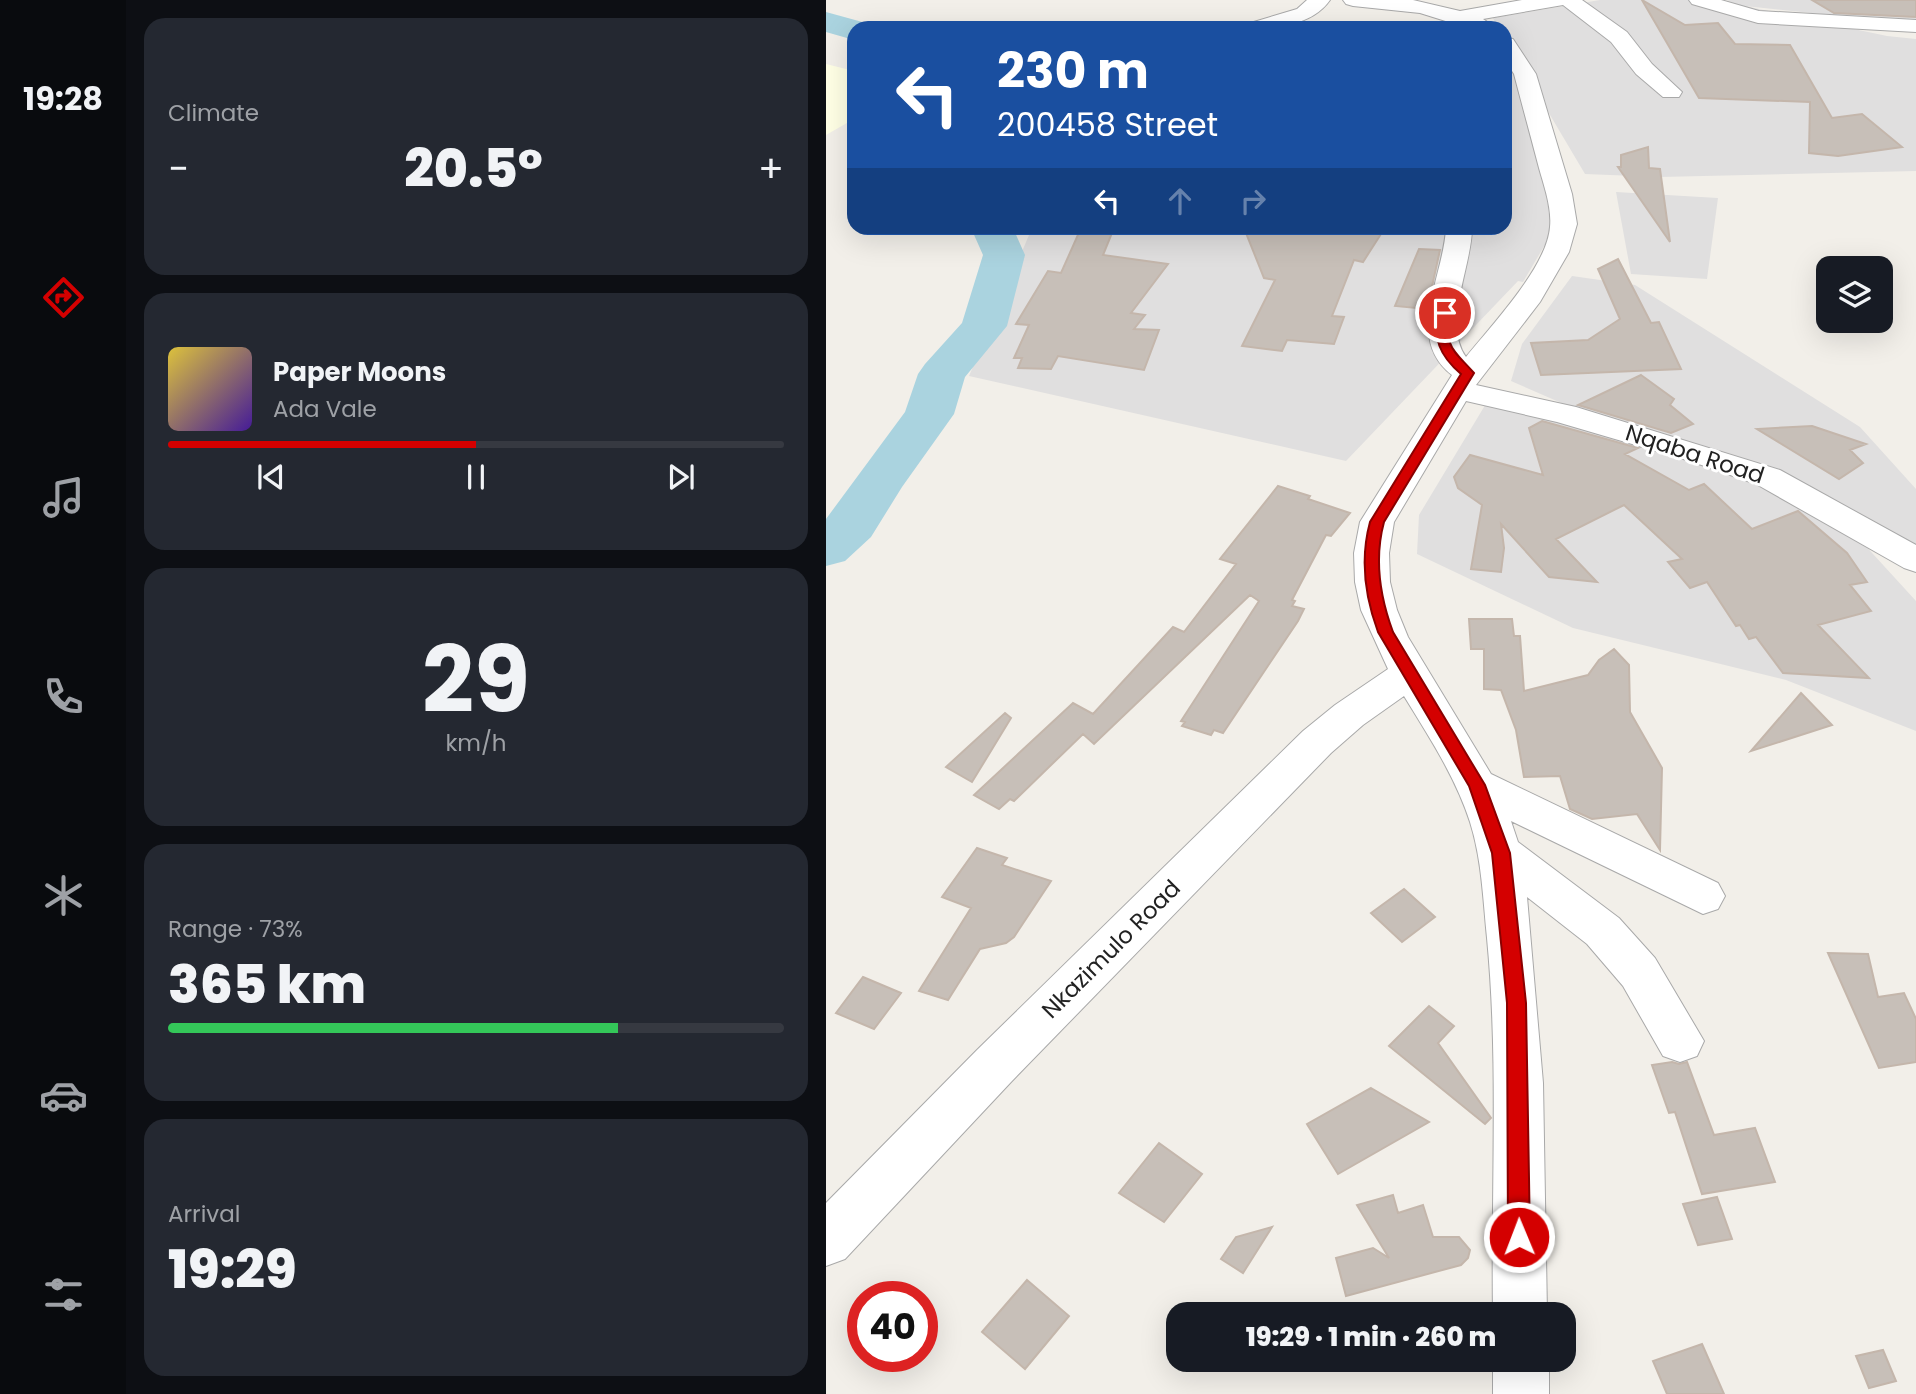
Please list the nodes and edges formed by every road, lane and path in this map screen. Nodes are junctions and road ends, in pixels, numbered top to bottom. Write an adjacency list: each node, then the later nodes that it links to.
1 (1320, 0): 7 (street)
2 (1353, 0): 6 (street)
3 (1558, 0): 6 (street)
4 (1569, 0): 11 (street)
5 (1699, 0): 9 (street)
6 (1459, 16): 8 (street)
7 (1277, 21)
8 (1470, 21)
9 (1916, 26)
10 (1512, 54): 13 (street)
11 (1671, 92)
12 (1458, 235): 13 (street)
13 (1463, 382): 14 (street, Nqaba Road); 15 (street)
14 (1916, 560)
15 (1408, 674): 16 (street); 20 (street, Nkazimulo Road)
16 (1477, 785): 17 (street); 18 (street)
17 (1501, 853): 19 (street); 21 (street)
18 (1703, 896)
19 (1680, 1041)
20 (826, 1240)
21 (1520, 1302)
22 (1521, 1372): 23 (street)
23 (1521, 1394)

